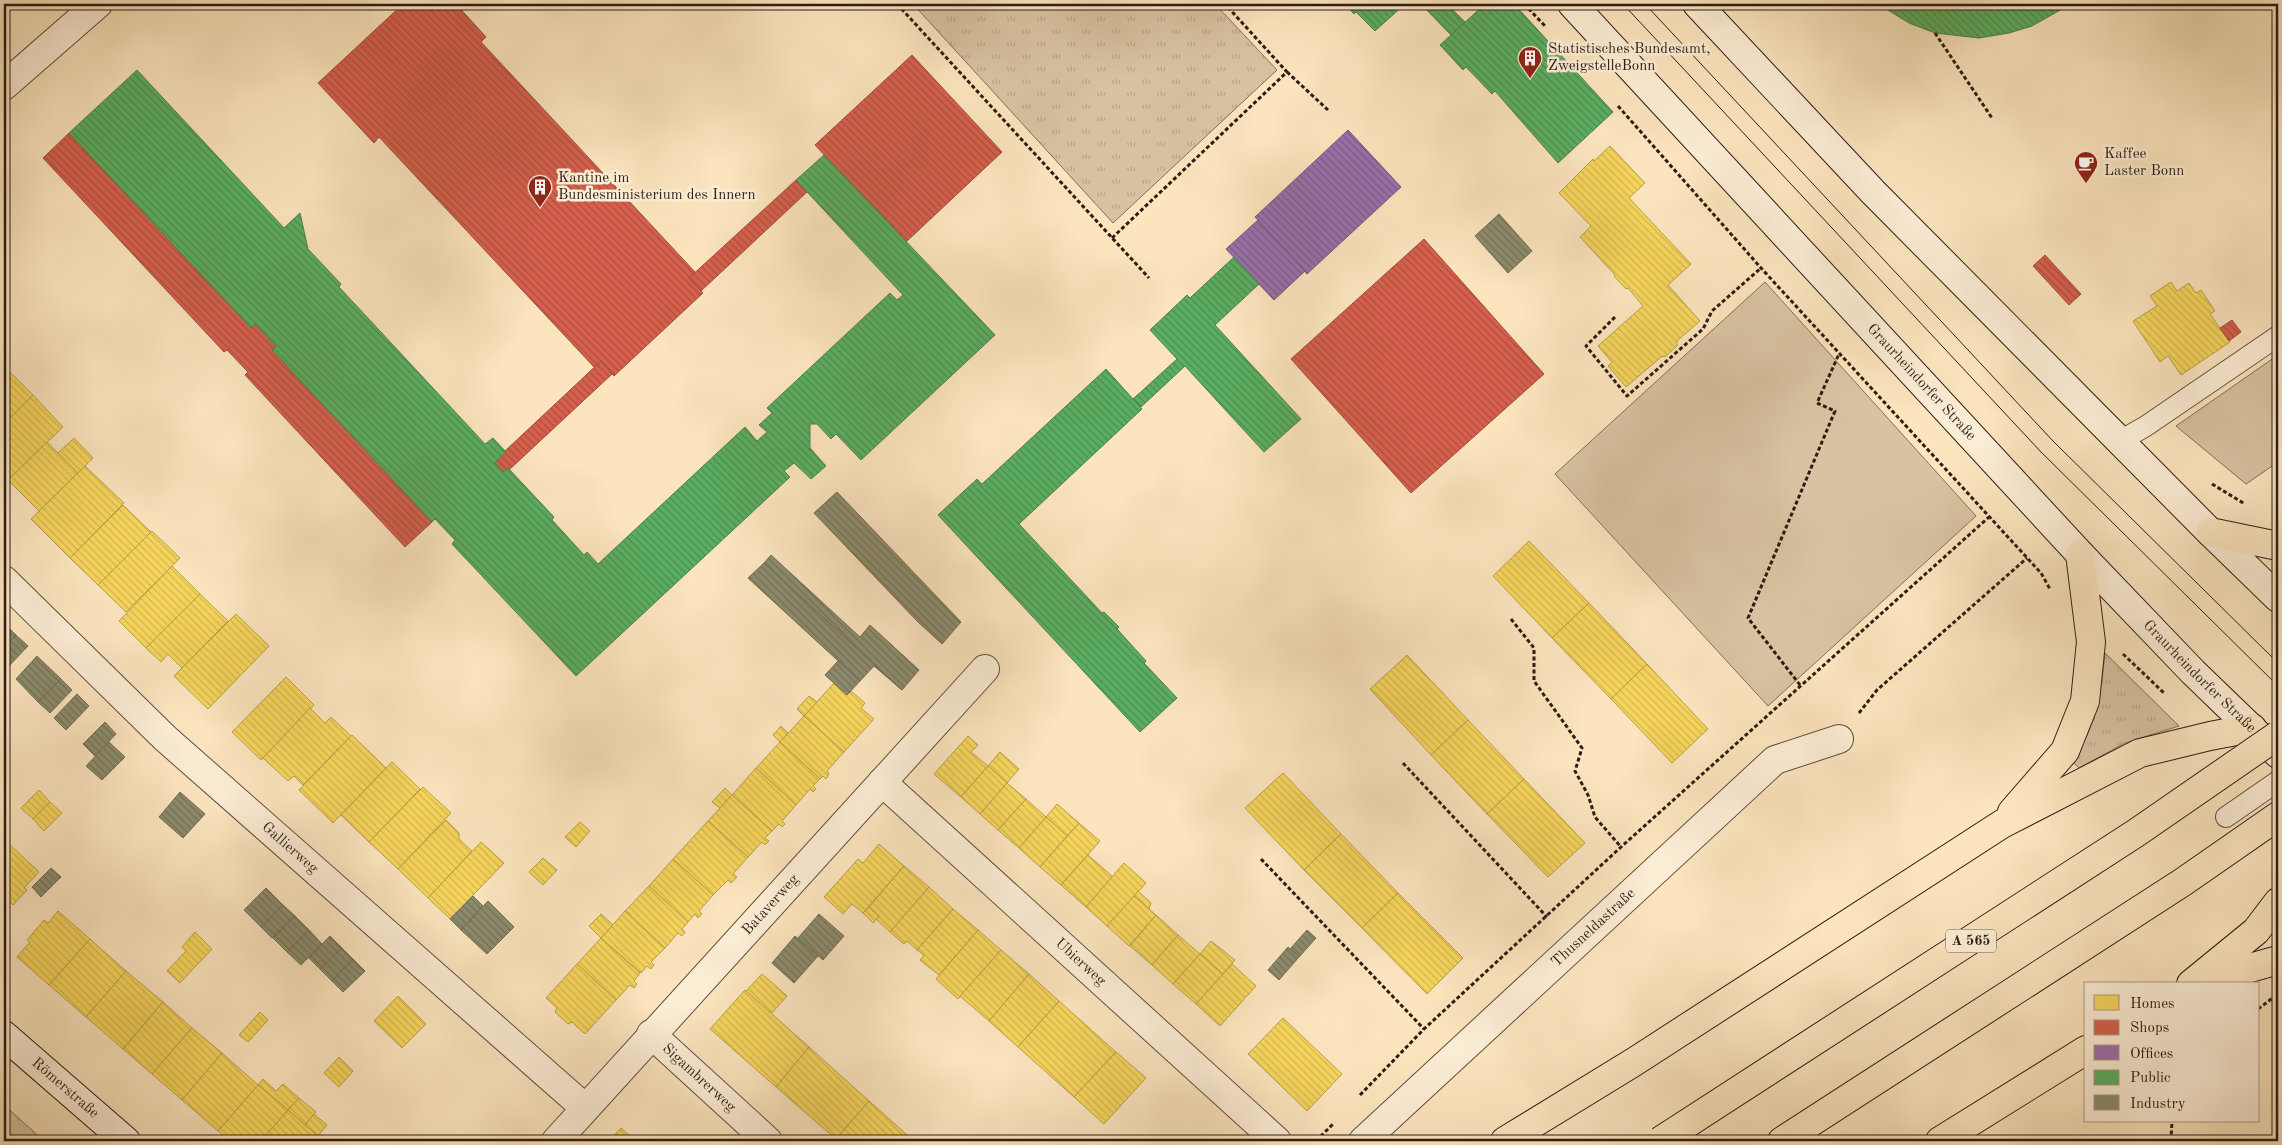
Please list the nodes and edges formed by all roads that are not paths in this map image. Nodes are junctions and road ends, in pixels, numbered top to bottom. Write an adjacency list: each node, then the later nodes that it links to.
1 (98, 4): 4 (street)
2 (1572, 4): 9 (street, Graurheindorfer Straße)
3 (1697, 4): 6 (street)
4 (4, 86)
5 (2278, 336): 6 (lane)
6 (2120, 441): 7 (street)
7 (2210, 532): 8 (highway); 11 (street)
8 (2278, 546)
9 (2080, 554): 13 (street, Graurheindorfer Straße); 22 (highway)
10 (4, 580): 30 (street, Gallierweg)
11 (2278, 598)
12 (985, 669): 19 (street, Bataverweg)
13 (2252, 728): 14 (street); 17 (street, Graurheindorfer Straße); 22 (highway)
14 (2278, 730)
15 (2278, 735): 37 (highway, A 565, bridge)
16 (1839, 739): 35 (street, Thusneldastraße)
17 (2278, 754)
18 (2278, 781): 20 (lane)
19 (882, 782): 27 (street, Bataverweg); 34 (street, Ubierweg)
20 (2226, 816)
21 (2278, 816): 38 (highway)
22 (2002, 824): 36 (highway)
23 (2278, 902): 25 (highway)
24 (2278, 960): 26 (highway)
25 (2194, 982)
26 (2199, 982)
27 (651, 1034): 30 (street, Bataverweg); 33 (street, Sigambrerweg)
28 (7, 1043): 31 (street, Römerstraße)
29 (2084, 1051): 39 (highway)
30 (585, 1108): 32 (street, Bataverweg)
31 (126, 1141)
32 (556, 1141)
33 (768, 1141)
34 (1277, 1141)
35 (1363, 1141)
36 (1505, 1141)
37 (1660, 1141)
38 (1782, 1141)
39 (1940, 1141)

